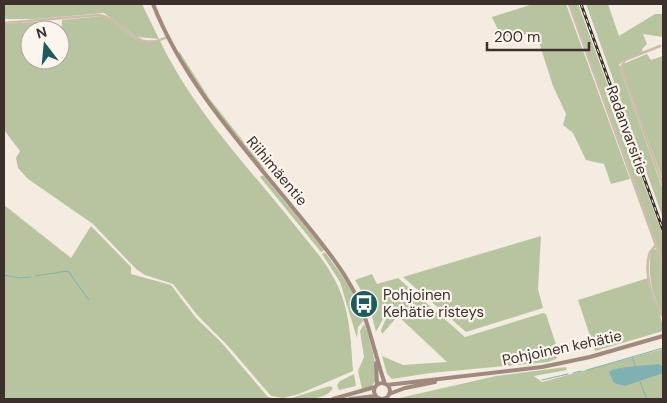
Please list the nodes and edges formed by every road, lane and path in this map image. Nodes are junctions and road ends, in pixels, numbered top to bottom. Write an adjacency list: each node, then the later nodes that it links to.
1 (153, 4): 4 (street, Riihimäentie)
2 (569, 4): 7 (street, Radanvarsitie)
3 (4, 23): 4 (street)
4 (167, 37): 11 (street, Riihimäentie)
5 (660, 46): 6 (street)
6 (663, 185)
7 (656, 245): 8 (street, Radanvarsitie); 9 (street)
8 (663, 264)
9 (663, 317)
10 (663, 336): 12 (street, Pohjoinen kehätie)
11 (376, 356): 13 (street, Riihimäentie); 14 (street, Riihimäentie)
12 (464, 377): 13 (street, Pohjoinen kehätie); 15 (street, Pohjoinen kehätie)
13 (386, 385): 14 (street, Pohjoinen kehätie); 15 (street, Riihimäentie)
14 (376, 386): 16 (street, Riihimäentie); 17 (street)
15 (387, 397): 16 (street, Pohjoinen kehätie)
16 (377, 398): 18 (street)
17 (333, 399)
18 (350, 399)

